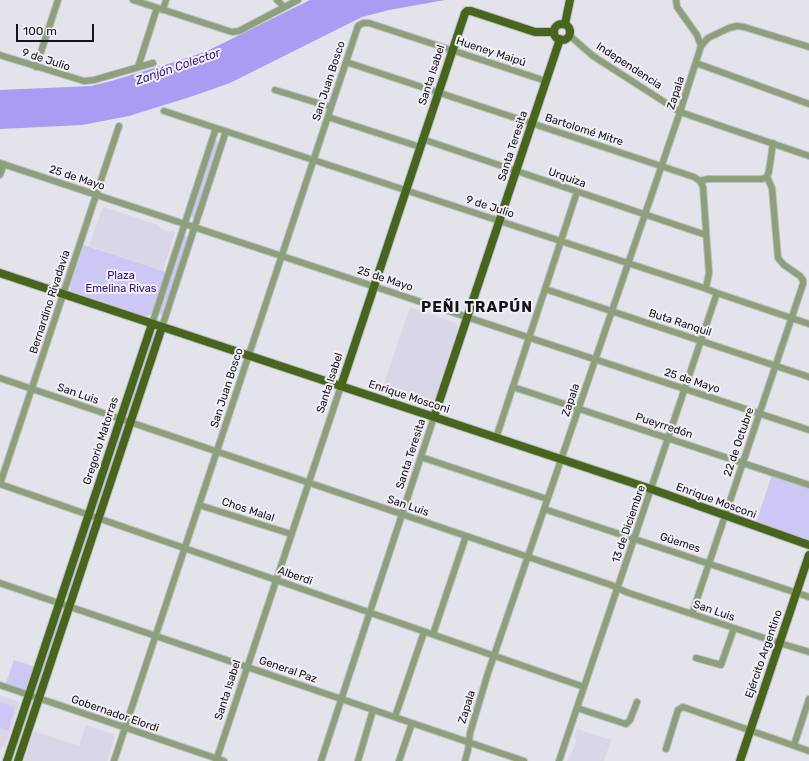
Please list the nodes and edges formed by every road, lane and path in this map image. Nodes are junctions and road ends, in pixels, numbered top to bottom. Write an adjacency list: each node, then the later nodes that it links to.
1 (58, 0): 22 (street)
2 (133, 0): 9 (street)
3 (166, 0): 9 (street)
4 (277, 0): 8 (street)
5 (298, 0): 8 (street)
6 (570, 0): 11 (main road)
7 (676, 0): 15 (street)
8 (284, 7): 9 (street)
9 (160, 9): 23 (street)
10 (361, 23): 17 (street, Hueney Maipú); 19 (street, San Juan Bosco)
11 (565, 24): 12 (main road); 13 (main road)
12 (554, 32): 14 (main road); 17 (main road, Santa Isabel)
13 (569, 35): 14 (main road); 30 (street, Independencia)
14 (560, 39): 24 (main road, Santa Teresita)
15 (701, 46): 16 (street); 21 (street, Zapala)
16 (809, 47)
17 (452, 50): 24 (street, Hueney Maipú); 26 (main road, Santa Isabel)
18 (0, 55): 22 (street, 9 de Julio)
19 (346, 62): 26 (street, Bartolomé Mitre); 28 (street, San Juan Bosco)
20 (153, 63): 23 (street)
21 (696, 63): 27 (street); 30 (street, Zapala)
22 (36, 67): 23 (street, 9 de Julio)
23 (138, 67)
24 (546, 81): 32 (main road, Santa Teresita)
25 (275, 90): 28 (street)
26 (438, 92): 32 (street, Bartolomé Mitre); 36 (main road, Santa Isabel)
27 (809, 104)
28 (331, 107): 31 (street, San Juan Bosco)
29 (164, 111): 34 (street, 9 de Julio)
30 (680, 112): 37 (street, Independencia); 41 (street, Zapala)
31 (328, 117): 36 (street, Urquiza); 39 (street, San Juan Bosco)
32 (532, 124): 41 (street, Bartolomé Mitre); 42 (main road, Santa Teresita)
33 (119, 126): 48 (street, Bernardino Rivadavia)
34 (216, 128): 35 (street, 9 de Julio); 51 (street, Gregorio Matorras)
35 (226, 131): 39 (street, 9 de Julio); 52 (street, Gregorio Matorras)
36 (421, 143): 42 (street, Urquiza); 46 (main road, Santa Isabel)
37 (773, 144): 38 (street, Independencia); 44 (street)
38 (809, 156)
39 (314, 160): 46 (street, 9 de Julio); 55 (street, San Juan Bosco)
40 (2, 163): 43 (street); 48 (street, 25 de Mayo)
41 (662, 166): 45 (street, Bartolomé Mitre); 49 (street, Zapala)
42 (516, 171): 47 (street, Urquiza); 50 (main road, Santa Teresita)
43 (0, 175)
44 (767, 177): 45 (street); 65 (street, 22 de Octubre)
45 (700, 181): 53 (street)
46 (406, 190): 50 (street, 9 de Julio); 58 (main road, Santa Isabel)
47 (577, 192): 49 (street, Urquiza); 54 (street)
48 (96, 194): 51 (street, 25 de Mayo); 62 (street, Bernardino Rivadavia)
49 (645, 215): 53 (street, Urquiza); 56 (street, Zapala)
50 (500, 221): 54 (street, 9 de Julio); 64 (main road, Santa Teresita)
51 (185, 224): 52 (street, 25 de Mayo); 66 (street, Gregorio Matorras)
52 (194, 227): 55 (street, 25 de Mayo); 68 (street, Gregorio Matorras)
53 (706, 235): 59 (street)
54 (561, 241): 56 (street, 9 de Julio); 60 (street)
55 (282, 256): 58 (street, 25 de Mayo); 71 (street, San Juan Bosco)
56 (628, 263): 59 (street, 9 de Julio); 63 (street, Zapala)
57 (0, 273): 62 (main road, Enrique Mosconi)
58 (373, 286): 64 (street, 25 de Mayo); 76 (main road, Santa Isabel)
59 (706, 288): 61 (street, 9 de Julio)
60 (545, 289): 63 (street, Buta Ranquil); 69 (street)
61 (717, 293): 65 (street, 9 de Julio); 70 (street, 13 de Diciembre)
62 (63, 294): 66 (main road, Enrique Mosconi); 78 (street, Bernardino Rivadavia)
63 (612, 311): 70 (street, Buta Ranquil); 72 (street, Zapala)
64 (468, 317): 69 (street, 25 de Mayo); 82 (main road, Santa Teresita)
65 (791, 318): 67 (street, 9 de Julio); 73 (street, 22 de Octubre)
66 (152, 324): 68 (main road, Enrique Mosconi); 83 (main road, Gregorio Matorras)
67 (809, 324)
68 (162, 327): 71 (main road, Enrique Mosconi); 84 (main road, Gregorio Matorras)
69 (529, 338): 72 (street, 25 de Mayo); 77 (street)
70 (701, 341): 73 (street, Buta Ranquil); 79 (street, 13 de Diciembre)
71 (249, 356): 76 (main road, Enrique Mosconi); 88 (street, San Juan Bosco)
72 (595, 360): 79 (street, 25 de Mayo); 80 (street, Zapala)
73 (775, 366): 74 (street, Buta Ranquil); 81 (street, 22 de Octubre)
74 (809, 377)
75 (0, 378): 78 (street, San Luis)
76 (340, 386): 82 (main road, Enrique Mosconi); 92 (street, Santa Isabel)
77 (513, 387): 80 (street, Pueyrredón); 86 (street)
78 (32, 388): 83 (street, San Luis); 93 (street, Bernardino Rivadavia)
79 (685, 389): 81 (street, 25 de Mayo); 87 (street, 13 de Diciembre)
80 (578, 409): 87 (street, Pueyrredón); 90 (street, Zapala)
81 (760, 414): 85 (street, 25 de Mayo); 91 (street, 22 de Octubre)
82 (434, 417): 86 (main road, Enrique Mosconi); 89 (street, Santa Teresita)
83 (120, 419): 84 (street, San Luis); 100 (main road, Gregorio Matorras)
84 (130, 422): 88 (street, San Luis); 102 (main road, Gregorio Matorras)
85 (809, 430)
86 (496, 438): 90 (main road, Enrique Mosconi)
87 (668, 438): 91 (street, Pueyrredón); 95 (street, 13 de Diciembre)
88 (217, 451): 92 (street, San Luis); 97 (street, San Juan Bosco)
89 (421, 457): 96 (street); 99 (street, Santa Teresita)
90 (561, 459): 95 (main road, Enrique Mosconi); 96 (street, Zapala)
91 (743, 463): 94 (street, Pueyrredón); 101 (street, 22 de Octubre)
92 (308, 483): 99 (street, San Luis); 103 (street, Santa Isabel)
93 (0, 484): 100 (street, Alberdi)
94 (809, 485)
95 (651, 489): 101 (main road, Enrique Mosconi); 105 (street, 13 de Diciembre)
96 (547, 499): 98 (street, Zapala)
97 (199, 505): 103 (street, Chos Malal); 107 (street, San Juan Bosco)
98 (544, 509): 105 (street, Güemes); 109 (street, Zapala)
99 (402, 514): 104 (street, San Luis); 118 (street, Santa Teresita)
100 (89, 515): 102 (street, Alberdi); 116 (main road, Gregorio Matorras)
101 (725, 516): 106 (main road, Enrique Mosconi); 110 (street, 22 de Octubre)
102 (98, 518): 107 (street, Alberdi); 117 (main road, Gregorio Matorras)
103 (291, 534): 111 (street, Santa Isabel)
104 (466, 536): 109 (street, San Luis); 122 (street)
105 (634, 539): 110 (street, Güemes); 113 (street, 13 de Diciembre)
106 (809, 546)
107 (185, 548): 111 (street, Alberdi); 123 (street, San Juan Bosco)
108 (809, 555): 114 (main road, Ejército Argentino)
109 (528, 557): 113 (street, San Luis); 126 (street, Zapala)
110 (709, 564): 114 (street, Güemes); 119 (street, 22 de Octubre)
111 (276, 580): 118 (street, Alberdi); 128 (street, Santa Isabel)
112 (0, 583): 116 (street, General Paz)
113 (618, 588): 119 (street, San Luis); 130 (street, 13 de Diciembre)
114 (796, 593): 115 (street, Güemes); 124 (main road, Ejército Argentino)
115 (809, 597)
116 (59, 604): 117 (street, General Paz); 131 (main road, Gregorio Matorras)
117 (69, 607): 123 (street, General Paz); 132 (main road, Gregorio Matorras)
118 (370, 613): 121 (street, Alberdi); 133 (street, Santa Teresita)
119 (692, 614): 120 (street, San Luis)
120 (734, 628): 124 (street, San Luis); 127 (street)
121 (424, 632): 122 (street, Alberdi); 138 (street)
122 (433, 634): 126 (street, Alberdi)
123 (156, 636): 128 (street, General Paz); 140 (street, San Juan Bosco)
124 (780, 643): 125 (street, San Luis); 141 (main road, Ejército Argentino)
125 (809, 652)
126 (494, 656): 130 (street, Alberdi); 142 (street, Zapala)
127 (696, 658)
128 (247, 667): 133 (street, General Paz); 146 (street, Santa Isabel)
129 (0, 685): 131 (street, Gobernador Elordi)
130 (584, 687): 136 (street, 13 de Diciembre)
131 (29, 695): 132 (street, Gobernador Elordi); 147 (main road, Gregorio Matorras)
132 (39, 698): 140 (street, Gobernador Elordi); 148 (main road, Gregorio Matorras)
133 (341, 699): 137 (street, General Paz); 151 (street, Santa Teresita)
134 (809, 699): 143 (street)
135 (637, 702): 136 (street)
136 (577, 708): 156 (street, 13 de Diciembre)
137 (373, 710): 138 (street, General Paz); 152 (street)
138 (395, 717): 139 (street, General Paz)
139 (412, 723): 142 (street, General Paz); 153 (street)
140 (126, 728): 146 (street, Gobernador Elordi); 149 (street, San Juan Bosco)
141 (750, 729): 143 (street); 144 (street); 157 (main road, Ejército Argentino)
142 (468, 742): 154 (street, Zapala); 155 (street, General Paz)
143 (794, 745): 145 (street)
144 (666, 749)
145 (809, 751)
146 (217, 760): 150 (street, Gobernador Elordi)
147 (7, 761)
148 (18, 761)
149 (114, 761)
150 (224, 761)
151 (320, 761)
152 (358, 761)
153 (399, 761)
154 (465, 761)
155 (524, 761)
156 (559, 761)
157 (740, 761)

